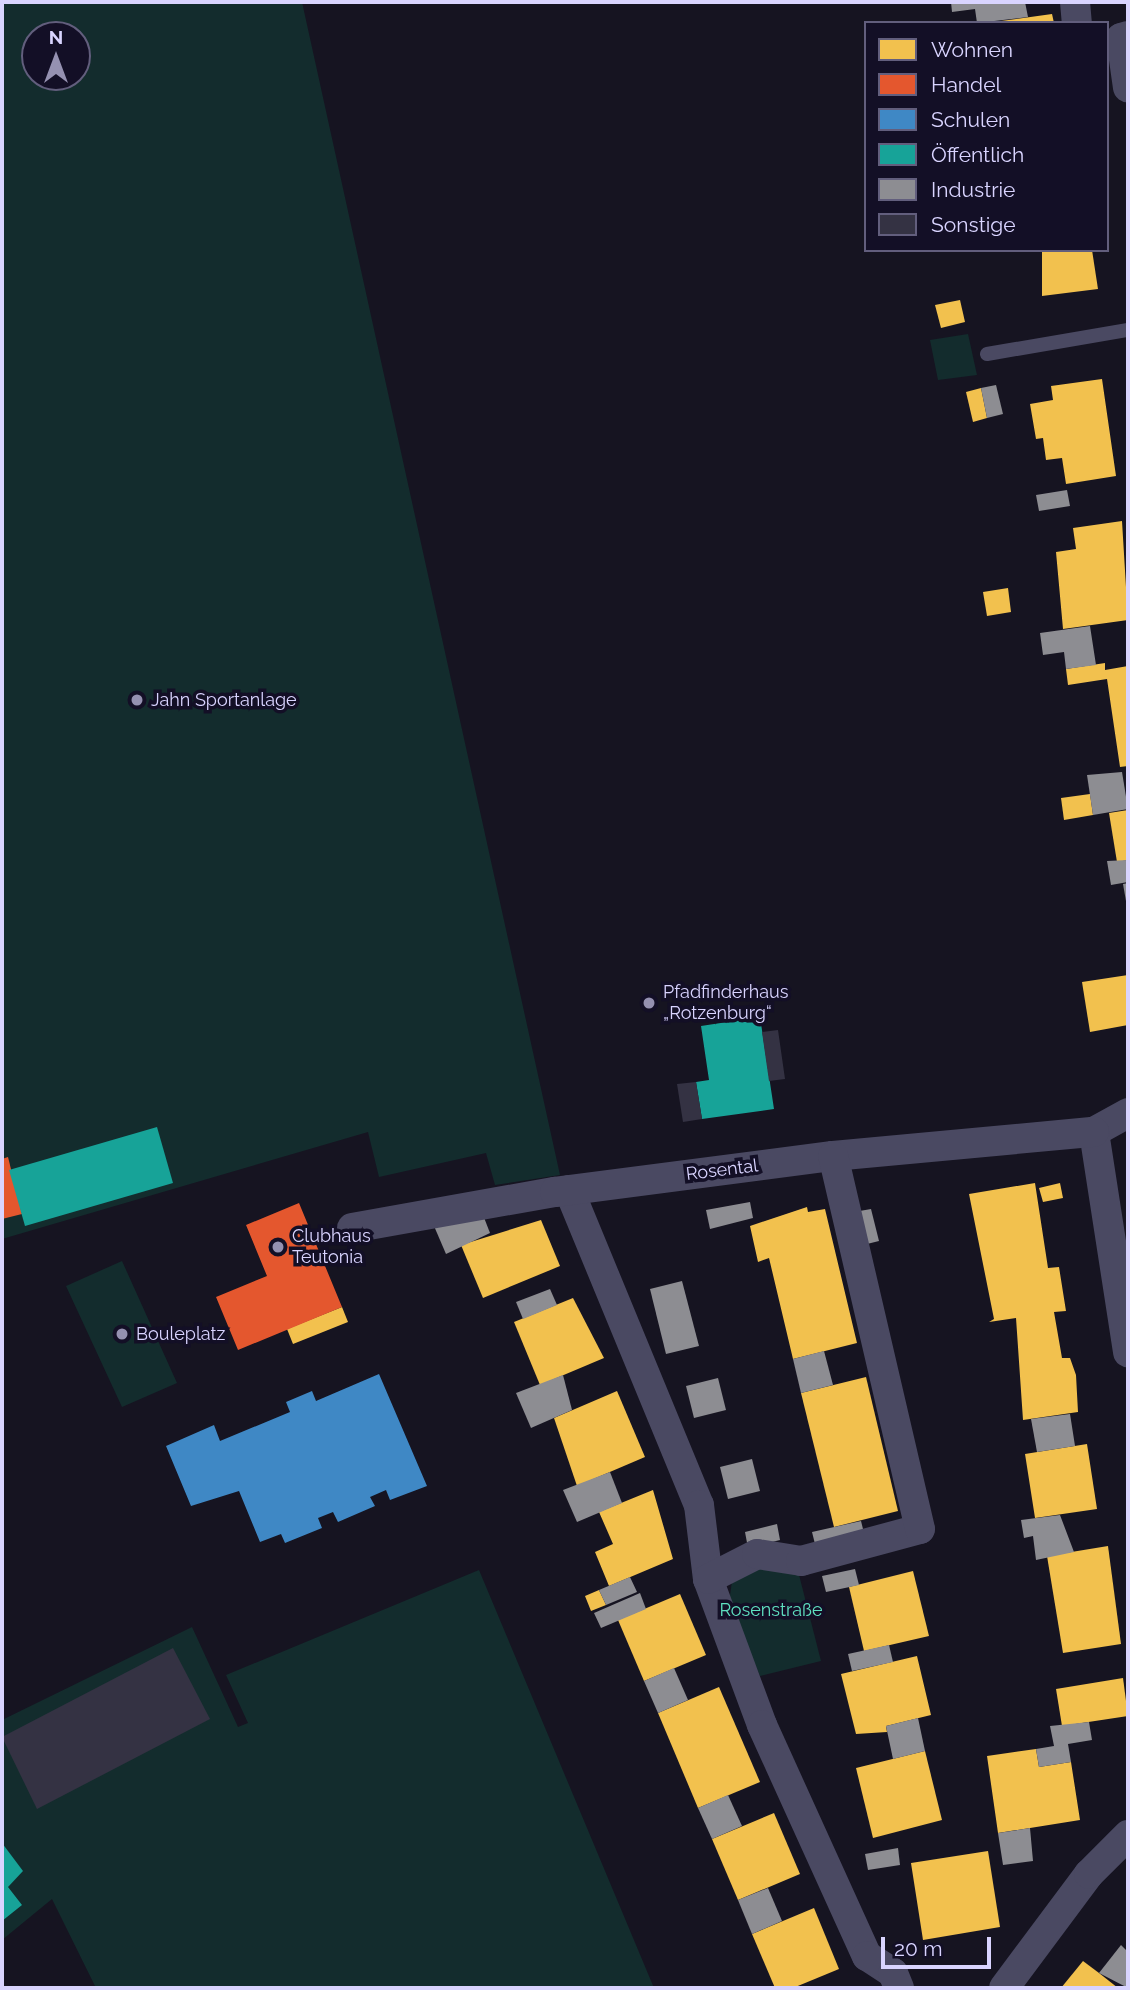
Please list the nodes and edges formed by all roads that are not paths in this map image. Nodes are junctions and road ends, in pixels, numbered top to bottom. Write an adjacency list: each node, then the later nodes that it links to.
1 (1075, 2): 2 (street)
2 (1077, 21)
3 (1119, 38): 4 (street)
4 (1128, 89)
5 (1128, 330): 6 (lane)
6 (988, 355)
7 (1128, 1113): 8 (street, Rosental)
8 (1094, 1132): 9 (street, Rosental); 12 (street)
9 (833, 1156): 10 (street, Rosental); 13 (street)
10 (569, 1190): 11 (street, Rosental); 13 (street)
11 (352, 1228)
12 (1128, 1352)
13 (708, 1579): 15 (street)
14 (1128, 1835): 16 (street)
15 (899, 1988)
16 (1004, 1988)

